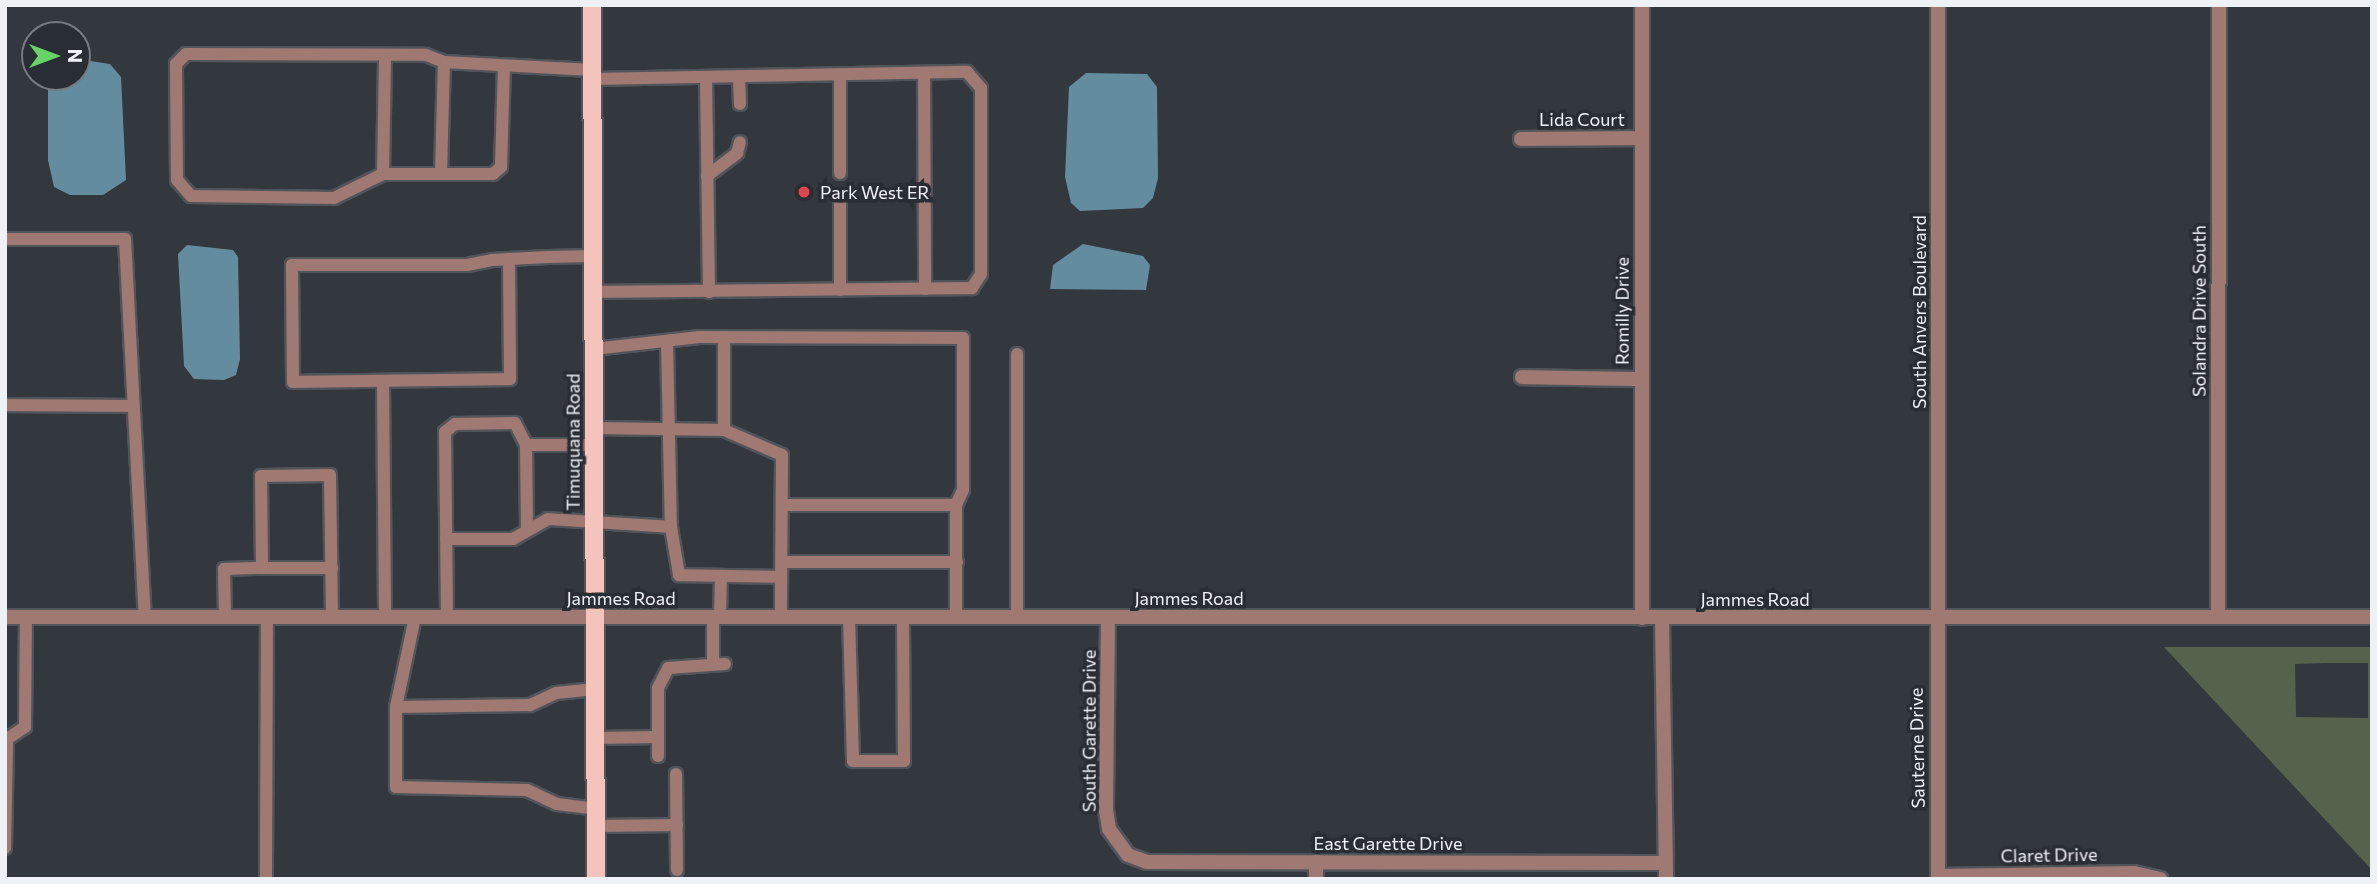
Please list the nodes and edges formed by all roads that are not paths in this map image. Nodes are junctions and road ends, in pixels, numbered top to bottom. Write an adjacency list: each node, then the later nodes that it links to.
1 (592, 5): 9 (main road, Timuquana Road)
2 (1642, 5): 14 (street, Romilly Drive)
3 (1938, 5): 75 (street, South Anvers Boulevard)
4 (2219, 5): 71 (street, Solandra Drive South)
5 (385, 55): 6 (lane); 18 (lane); 18 (lane)
6 (444, 62): 7 (lane); 19 (lane)
7 (504, 66): 9 (lane); 19 (lane)
8 (924, 73): 10 (lane); 25 (lane); 25 (lane)
9 (592, 75): 12 (lane); 23 (main road, Timuquana Road)
10 (840, 75): 11 (lane); 17 (lane)
11 (739, 76): 12 (lane); 13 (lane)
12 (706, 77): 20 (lane)
13 (740, 104)
14 (1642, 138): 15 (street, Lida Court); 34 (street, Romilly Drive)
15 (1521, 139)
16 (740, 142): 20 (lane)
17 (840, 173)
18 (383, 174): 19 (lane)
19 (441, 174)
20 (707, 176): 28 (lane)
21 (840, 196): 26 (lane)
22 (5, 239): 37 (lane)
23 (593, 256): 24 (lane); 27 (main road, Timuquana Road)
24 (509, 259): 35 (lane); 35 (lane)
25 (925, 289): 26 (lane)
26 (840, 290): 28 (lane)
27 (593, 292): 28 (lane); 31 (main road, Timuquana Road)
28 (709, 292)
29 (724, 338): 30 (lane); 39 (lane); 43 (lane)
30 (667, 342): 31 (lane); 38 (lane)
31 (594, 349): 40 (main road, Timuquana Road)
32 (1017, 354): 69 (lane)
33 (1522, 377): 34 (street)
34 (1642, 379): 73 (street, Romilly Drive)
35 (383, 381): 60 (lane)
36 (5, 405): 37 (lane)
37 (133, 406): 59 (lane)
38 (669, 430): 39 (lane); 40 (lane); 45 (lane)
39 (723, 430): 42 (lane)
40 (594, 436): 41 (lane); 44 (main road, Timuquana Road)
41 (526, 445): 46 (lane); 47 (lane)
42 (782, 505): 43 (lane); 48 (lane)
43 (956, 505): 49 (lane)
44 (594, 526): 45 (lane); 46 (lane); 63 (main road, Timuquana Road)
45 (671, 527): 52 (lane)
46 (527, 529): 47 (lane)
47 (446, 539): 62 (lane)
48 (782, 562): 49 (lane); 53 (lane)
49 (957, 562): 68 (lane)
50 (262, 568): 51 (lane); 51 (lane); 54 (lane)
51 (332, 568): 56 (lane)
52 (721, 576): 53 (lane); 64 (lane)
53 (781, 577): 65 (lane)
54 (225, 616): 55 (street, Jammes Road); 59 (street, Jammes Road)
55 (267, 616): 56 (street, Jammes Road); 90 (lane)
56 (332, 616): 60 (street, Jammes Road)
57 (5, 617): 58 (street, Jammes Road)
58 (26, 617): 59 (street, Jammes Road); 85 (lane)
59 (145, 617)
60 (385, 617): 61 (street, Jammes Road)
61 (415, 617): 62 (street, Jammes Road); 77 (lane)
62 (447, 617): 63 (street, Jammes Road)
63 (595, 617): 64 (street, Jammes Road); 76 (main road, Timuquana Road)
64 (717, 617): 65 (street, Jammes Road); 78 (lane)
65 (781, 617): 66 (street, Jammes Road)
66 (849, 617): 67 (street, Jammes Road); 67 (lane)
67 (902, 617): 68 (street, Jammes Road)
68 (956, 617): 69 (street, Jammes Road)
69 (1017, 617): 70 (street, Jammes Road)
70 (1108, 617): 73 (street, Jammes Road); 84 (street, South Garette Drive)
71 (2218, 617): 72 (street, Jammes Road); 75 (street, Jammes Road)
72 (2372, 617)
73 (1642, 618): 74 (street, Jammes Road)
74 (1662, 618): 75 (street, Jammes Road); 87 (street)
75 (1937, 618): 89 (street, Sauterne Drive)
76 (595, 689): 77 (lane); 79 (main road, Timuquana Road)
77 (396, 707): 82 (lane)
78 (658, 737): 79 (lane); 80 (lane)
79 (595, 738): 82 (main road, Timuquana Road)
80 (658, 756)
81 (676, 774): 83 (lane)
82 (595, 818): 83 (lane); 91 (main road, Timuquana Road)
83 (677, 825): 88 (lane)
84 (1116, 844): 86 (street, East Garette Drive)
85 (5, 849)
86 (1316, 862): 87 (street, East Garette Drive); 92 (street)
87 (1665, 863): 93 (street)
88 (677, 870)
89 (1938, 877): 94 (street, Claret Drive)
90 (266, 879)
91 (596, 879)
92 (1316, 879)
93 (1666, 879)
94 (2161, 879)

